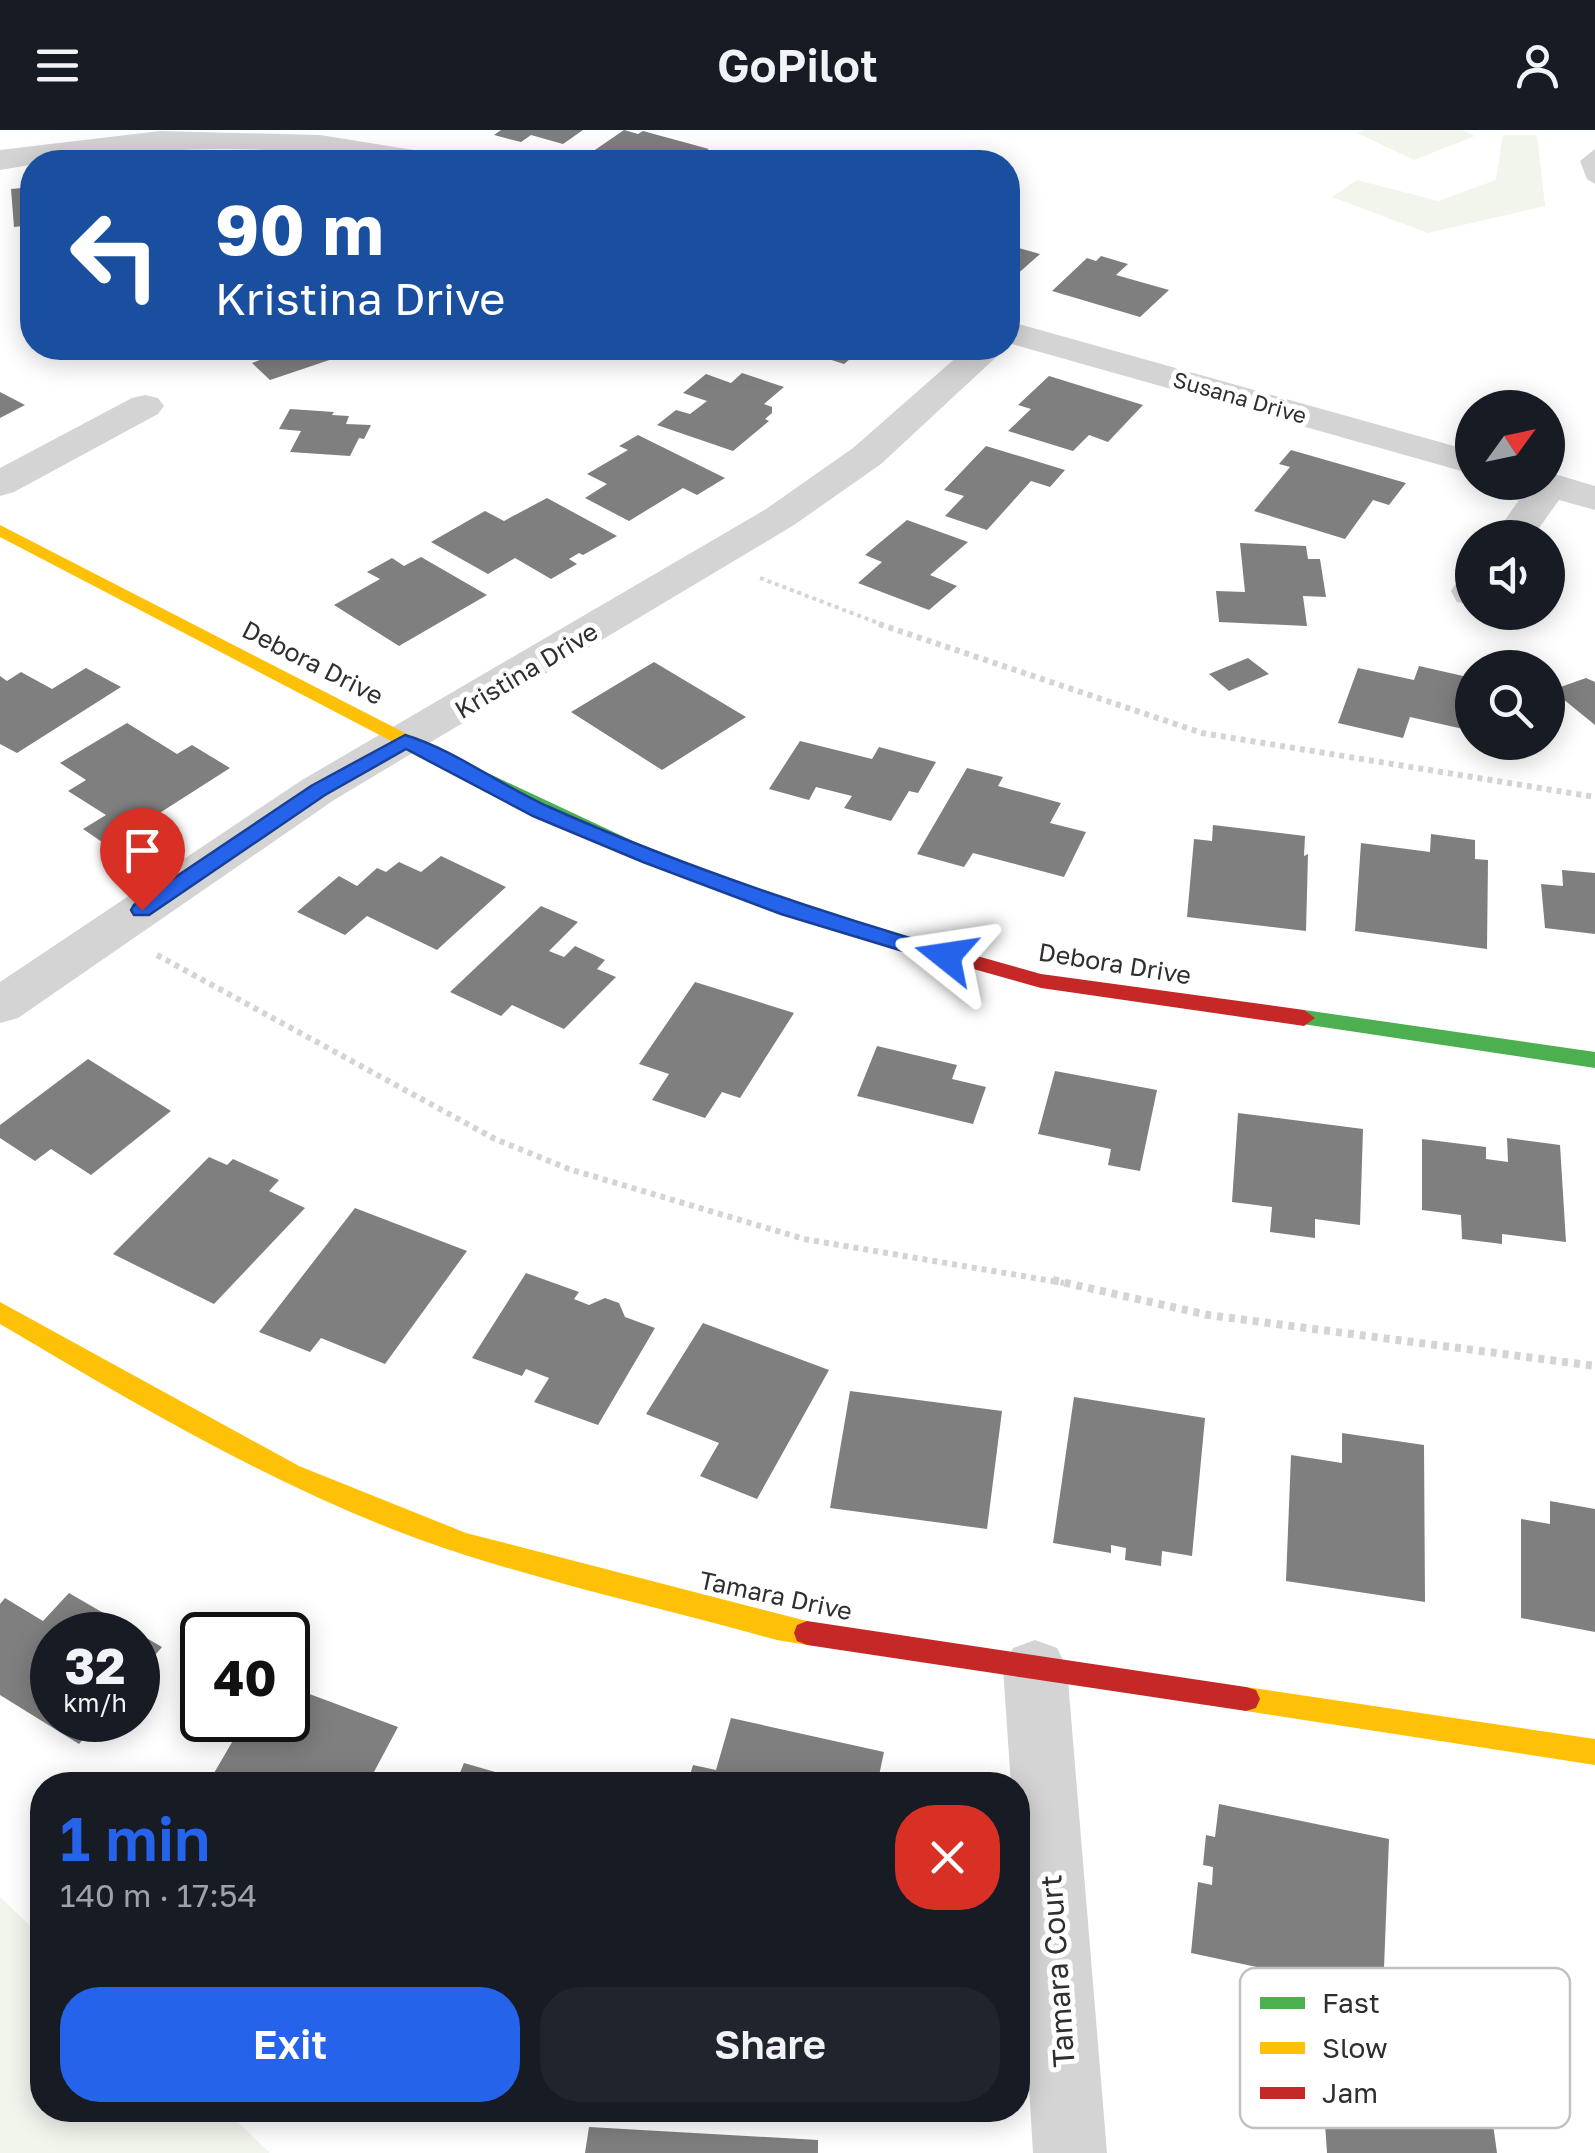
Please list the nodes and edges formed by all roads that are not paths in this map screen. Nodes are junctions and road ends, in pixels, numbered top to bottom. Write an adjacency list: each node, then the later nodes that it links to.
1 (136, 135): 2 (street); 3 (street)
2 (54, 150)
3 (378, 150)
4 (1595, 154): 5 (lane)
5 (1595, 179)
6 (1020, 335): 9 (street, Susana Drive)
7 (975, 360): 14 (street, Kristina Drive)
8 (145, 406): 10 (street)
9 (1455, 458)
10 (0, 484)
11 (1565, 489): 12 (street)
12 (1595, 498)
13 (0, 530): 14 (street, Debora Drive)
14 (405, 741): 15 (street, Kristina Drive); 16 (street, Debora Drive)
15 (0, 1006)
16 (1595, 1060)
17 (0, 1312): 18 (street, Tamara Drive)
18 (1035, 1668): 19 (street, Tamara Drive); 20 (street, Tamara Court)
19 (1595, 1752)
20 (1070, 2153)

